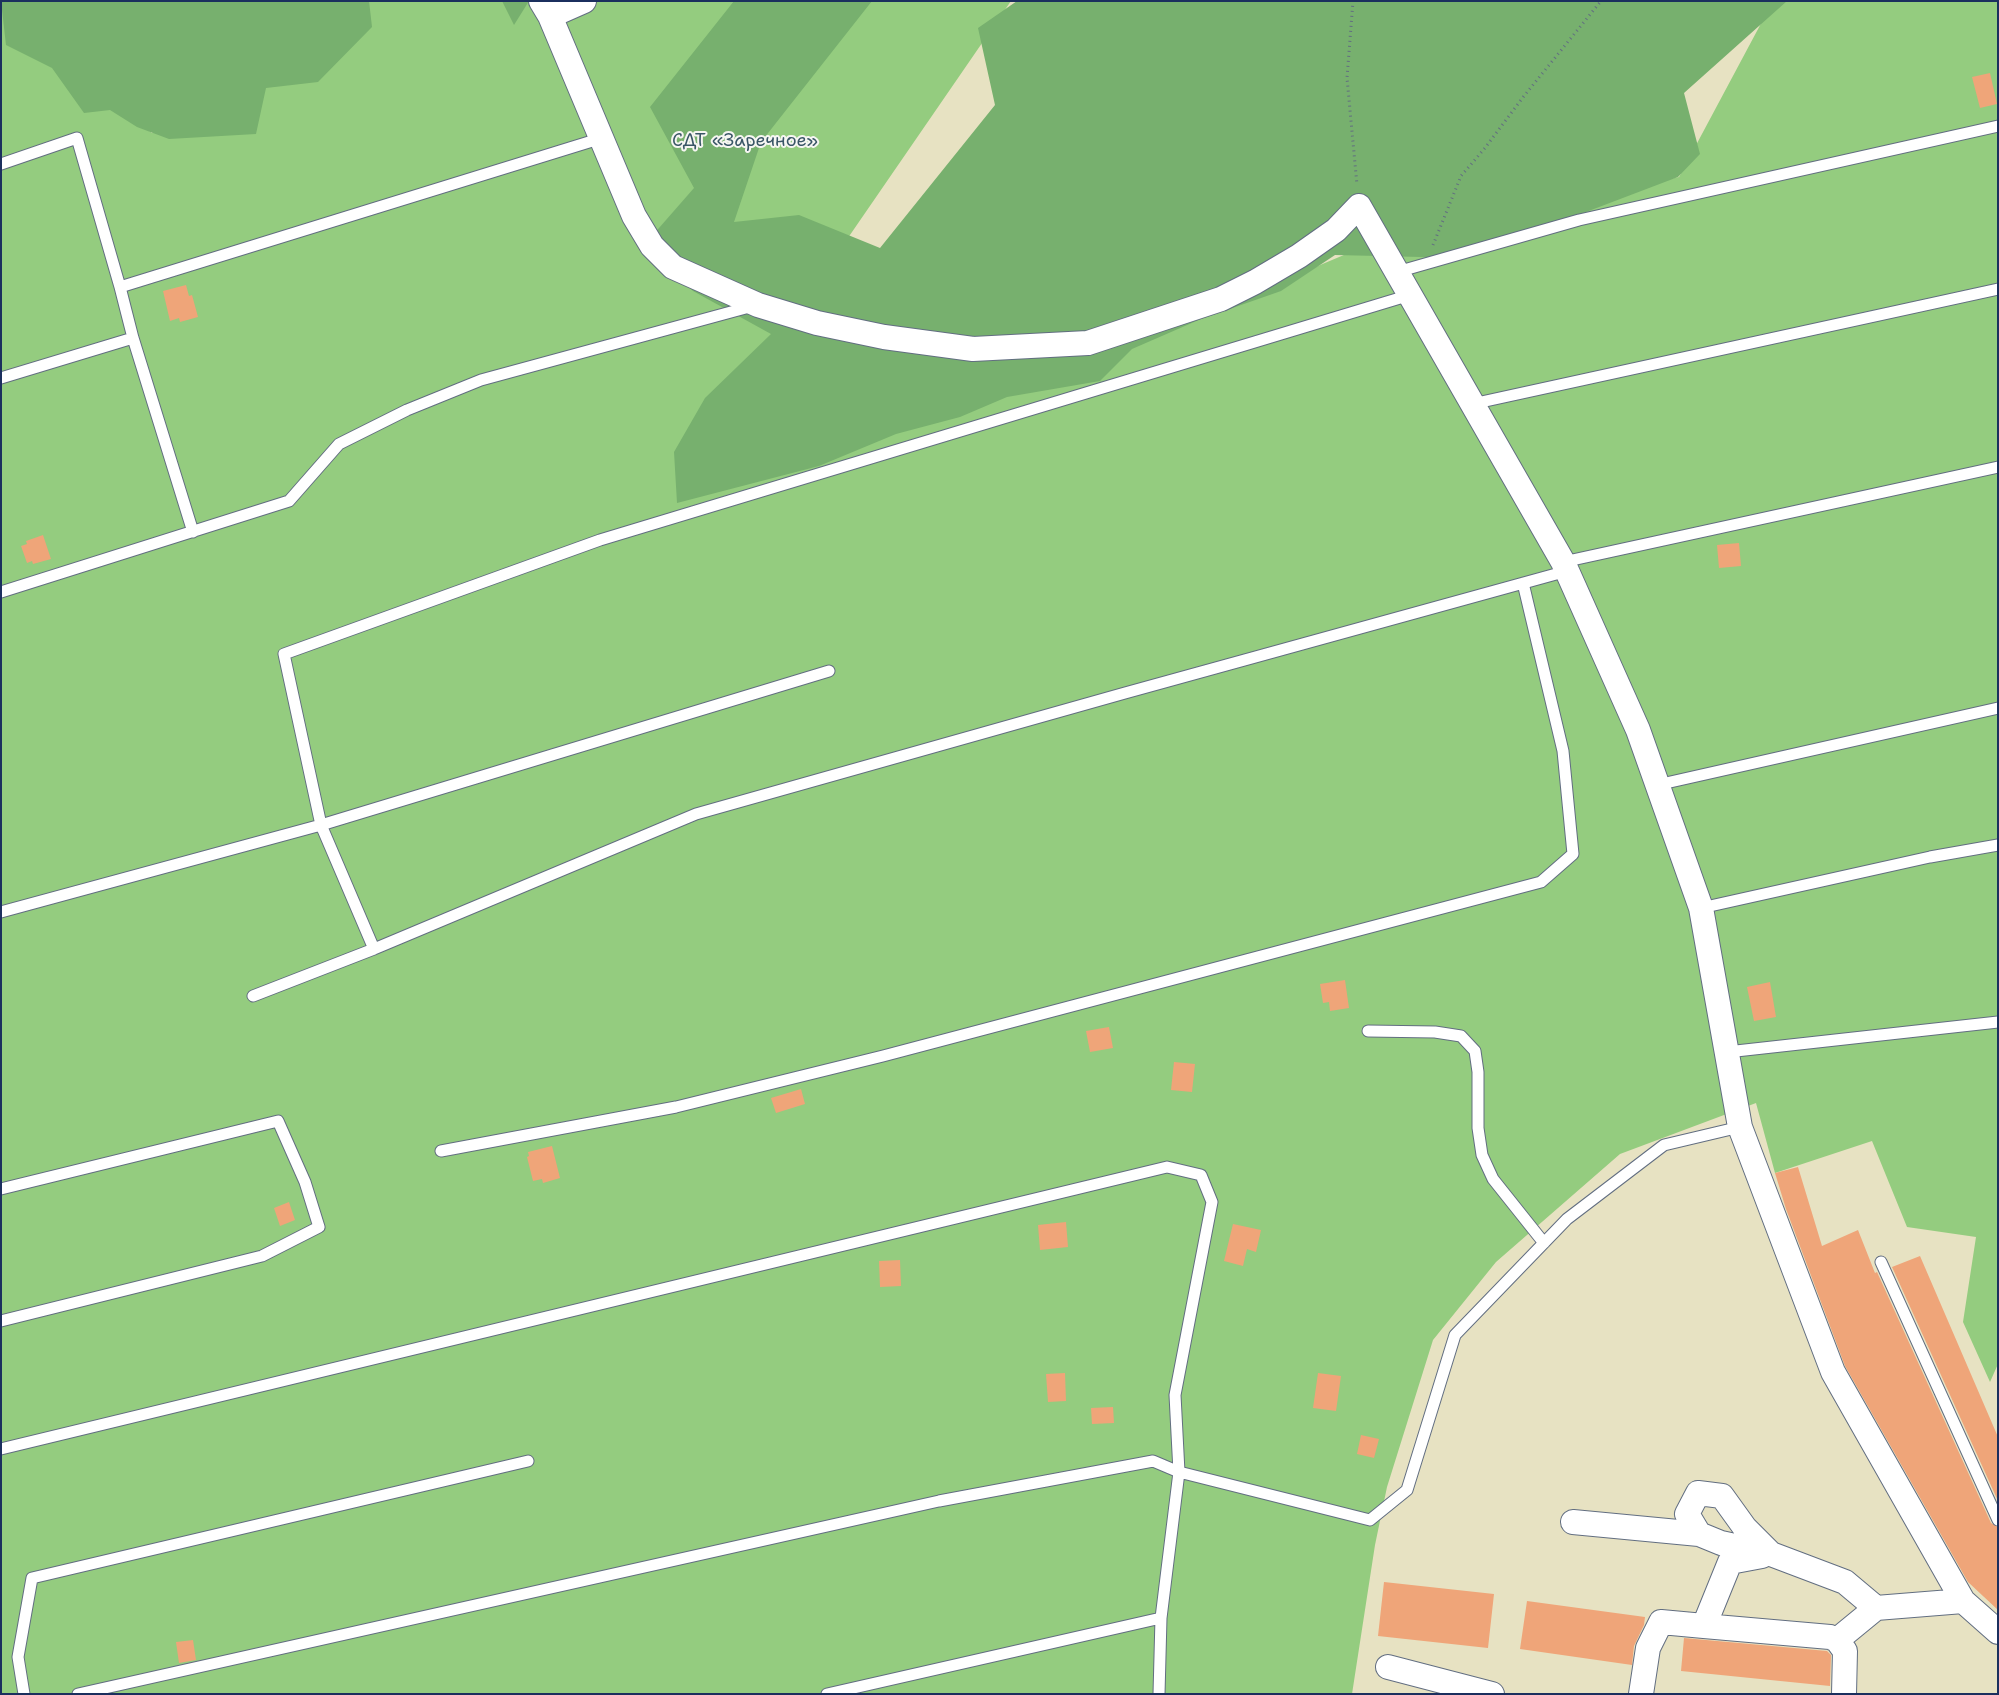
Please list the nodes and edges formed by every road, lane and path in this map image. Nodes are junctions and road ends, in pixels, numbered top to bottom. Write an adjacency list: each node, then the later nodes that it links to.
1 (584, 1): 4 (street)
2 (1353, 1): 8 (path)
3 (1601, 1): 9 (path)
4 (546, 9): 6 (street)
5 (1998, 126): 10 (lane)
6 (602, 138): 11 (lane); 14 (street)
7 (1, 164): 11 (lane)
8 (1359, 206): 10 (street); 14 (street)
9 (1432, 246)
10 (1397, 272): 13 (street)
11 (120, 287): 15 (lane)
12 (1998, 289): 17 (lane)
13 (1410, 295): 17 (street); 26 (lane)
14 (758, 305): 19 (lane)
15 (134, 338): 16 (lane); 19 (lane)
16 (1, 378)
17 (1472, 404): 20 (street)
18 (1998, 467): 20 (lane)
19 (193, 532): 22 (lane)
20 (1565, 567): 21 (lane); 25 (street)
21 (1523, 584): 30 (lane); 36 (lane)
22 (1, 592)
23 (829, 671): 26 (lane)
24 (1998, 708): 25 (lane)
25 (1657, 785): 28 (street)
26 (321, 825): 29 (lane); 30 (lane)
27 (1998, 845): 28 (lane)
28 (1701, 908): 34 (street)
29 (1, 912)
30 (374, 949): 31 (lane)
31 (253, 996)
32 (1998, 1022): 34 (lane)
33 (1368, 1031): 38 (lane)
34 (1727, 1052): 35 (street)
35 (1740, 1127): 38 (lane); 48 (street)
36 (441, 1151)
37 (1, 1189): 40 (lane)
38 (1544, 1243): 43 (lane)
39 (1882, 1262): 44 (lane)
40 (1, 1321)
41 (1, 1450): 43 (lane)
42 (528, 1461): 55 (lane)
43 (1179, 1472): 50 (lane); 56 (lane)
44 (1998, 1520)
45 (1573, 1522): 46 (street)
46 (1699, 1534): 47 (street); 47 (street)
47 (1771, 1554): 49 (street); 51 (street)
48 (1964, 1601): 49 (street); 52 (street)
49 (1876, 1608): 53 (street)
50 (1161, 1618): 57 (lane); 58 (lane)
51 (1704, 1626): 53 (street); 60 (street)
52 (1998, 1632)
53 (1837, 1640): 61 (street)
54 (1388, 1667): 59 (street)
55 (24, 1694)
56 (78, 1694)
57 (827, 1694)
58 (1159, 1694)
59 (1492, 1694)
60 (1641, 1694)
61 (1844, 1694)

